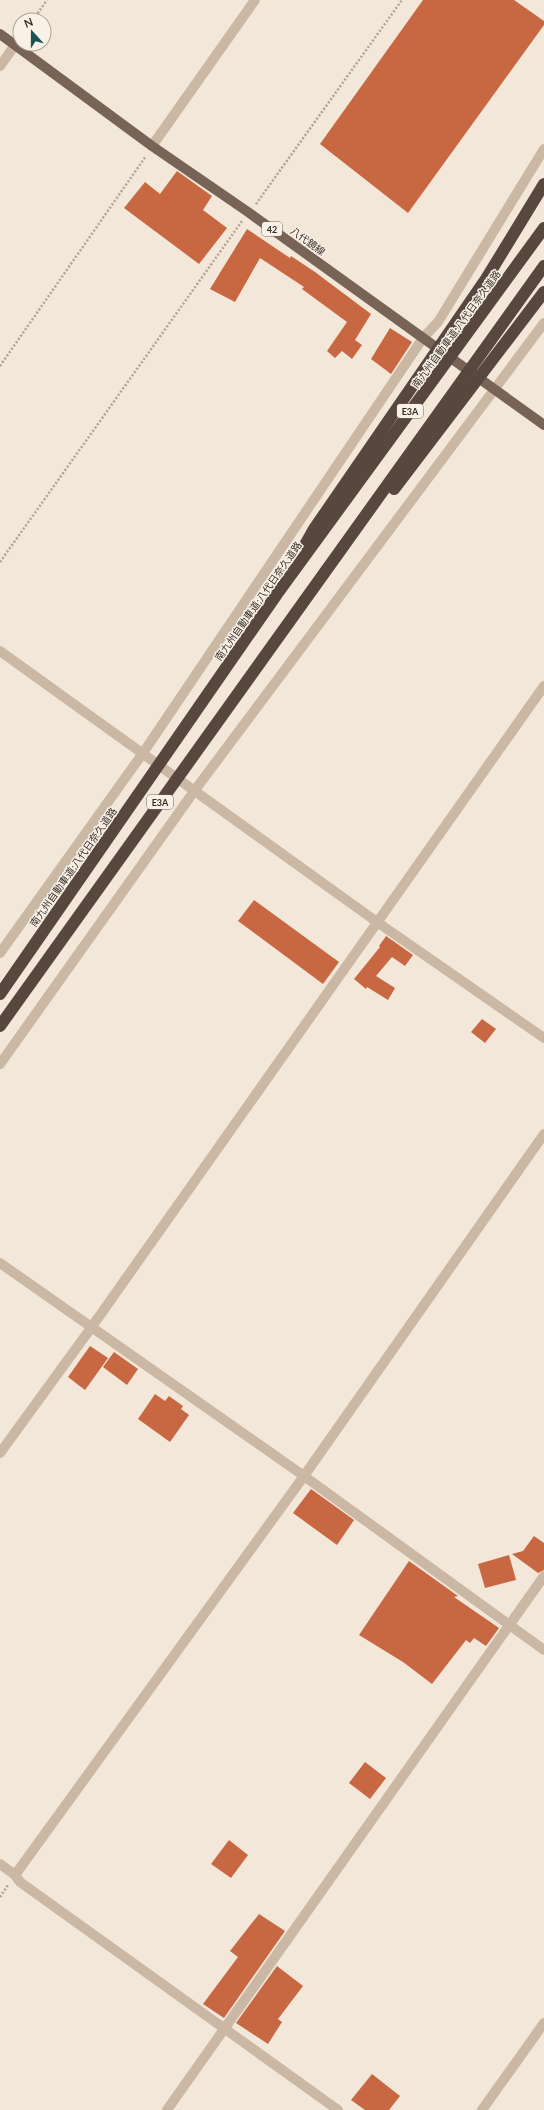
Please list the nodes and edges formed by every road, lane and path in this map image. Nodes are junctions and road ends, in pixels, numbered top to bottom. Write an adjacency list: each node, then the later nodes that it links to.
1 (47, 0): 4 (path)
2 (255, 0): 10 (street)
3 (402, 0): 13 (path)
4 (39, 12)
5 (0, 34): 6 (main road, 八代鏡線 / 42)
6 (12, 42)
7 (12, 50): 9 (street)
8 (27, 52): 10 (main road, 八代鏡線 / 42)
9 (0, 66)
10 (152, 146): 13 (main road, 八代鏡線 / 42); 19 (path)
11 (544, 149): 18 (street)
12 (544, 184): 24 (highway, bridge)
13 (248, 212): 18 (main road, 八代鏡線 / 42); 22 (path)
14 (544, 228): 24 (highway, 南九州自動車道;八代日奈久道路 / E3A, bridge)
15 (544, 266): 23 (highway, E3A, bridge)
16 (544, 292): 23 (highway, bridge)
17 (544, 323): 20 (street)
18 (423, 338): 20 (main road, 八代鏡線 / 42); 27 (street)
19 (0, 366)
20 (493, 390): 21 (main road, 八代鏡線 / 42); 28 (street)
21 (544, 425)
22 (0, 562)
23 (320, 578): 32 (highway, E3A, bridge)
24 (277, 594): 31 (highway, 南九州自動車道;八代日奈久道路 / E3A, bridge)
25 (0, 651): 27 (street)
26 (544, 686): 29 (street)
27 (143, 753): 28 (street); 30 (street)
28 (195, 790): 29 (street); 34 (street)
29 (377, 922): 33 (street); 37 (street)
30 (0, 953)
31 (0, 994)
32 (0, 1026)
33 (544, 1038)
34 (0, 1064)
35 (544, 1134): 39 (street)
36 (0, 1263): 37 (street)
37 (91, 1328): 38 (street); 39 (street)
38 (0, 1453)
39 (304, 1476): 41 (street); 44 (street)
40 (544, 1576): 41 (street)
41 (509, 1625): 42 (street); 46 (street)
42 (544, 1650)
43 (0, 1864): 44 (street)
44 (15, 1875): 46 (street)
45 (544, 2023): 49 (street)
46 (225, 2029): 47 (street); 48 (street)
47 (167, 2110)
48 (338, 2110)
49 (482, 2110)

